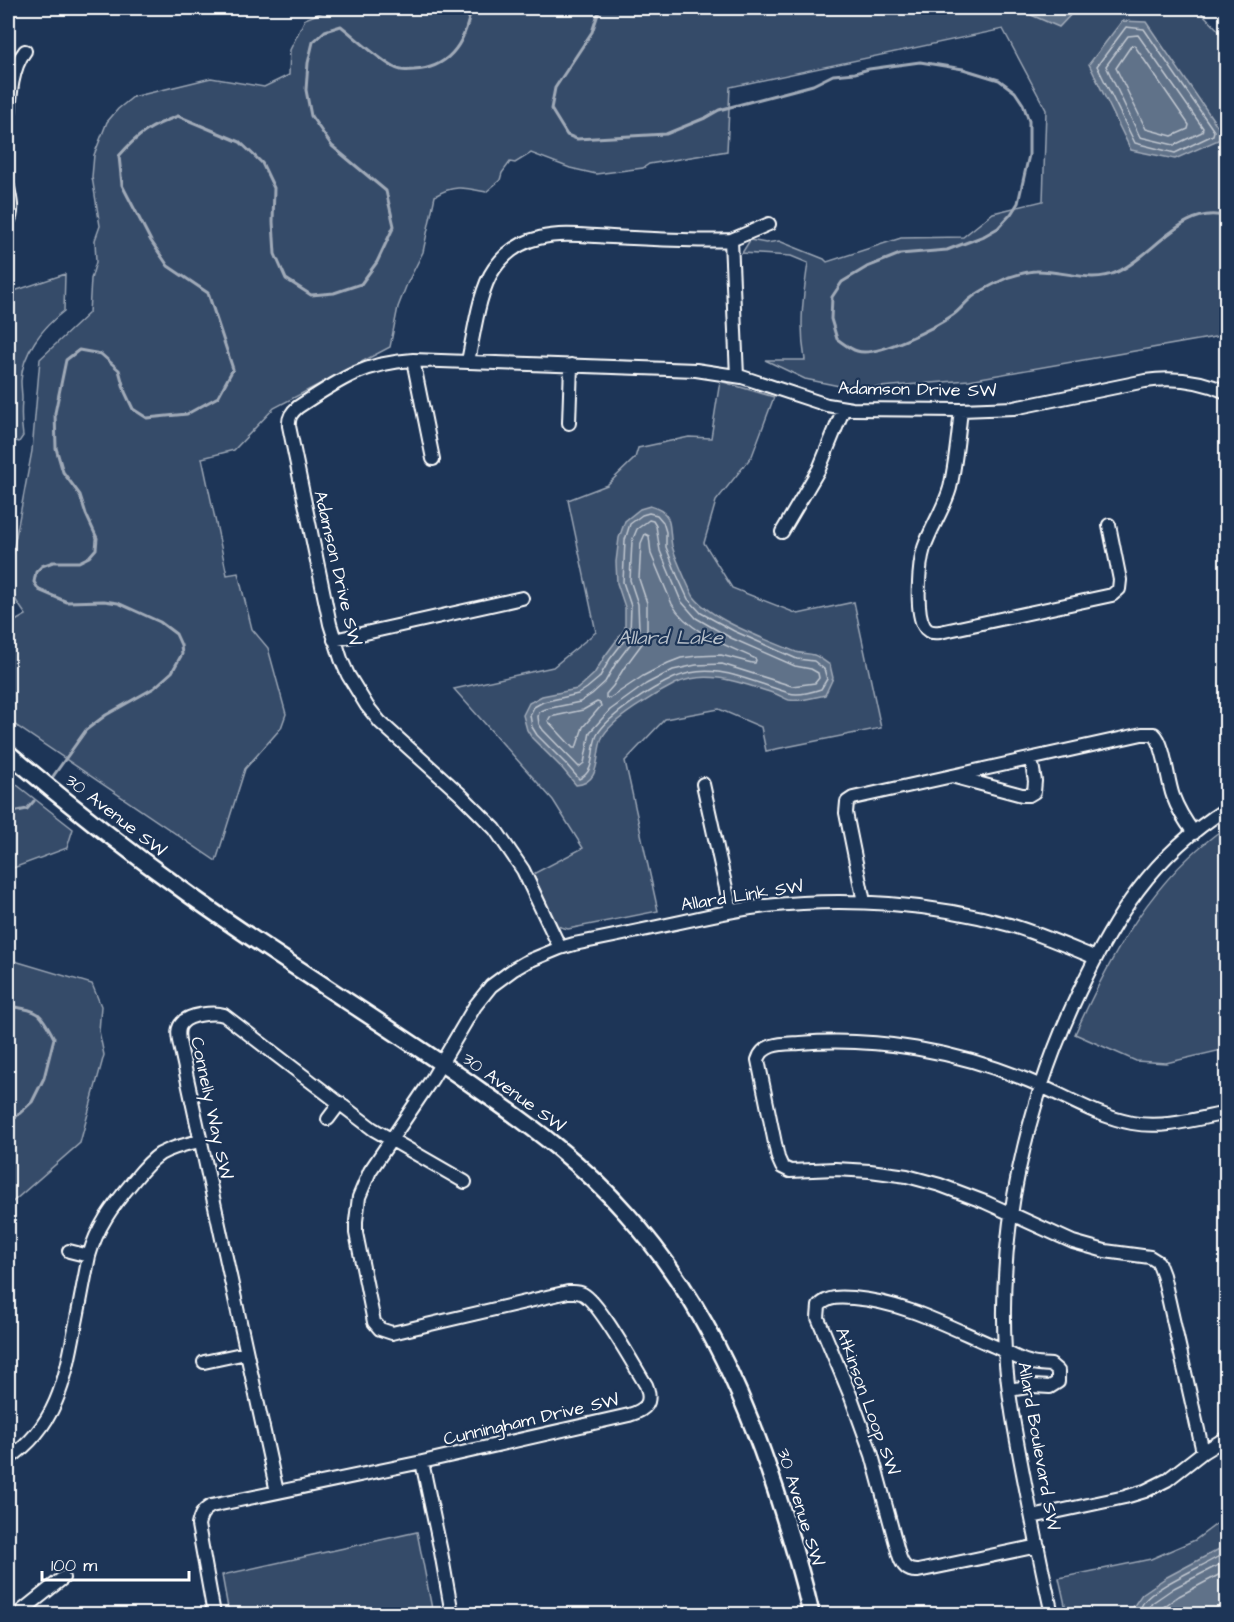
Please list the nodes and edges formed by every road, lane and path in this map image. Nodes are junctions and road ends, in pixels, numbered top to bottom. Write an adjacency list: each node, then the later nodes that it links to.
1 (25, 51): 2 (street)
2 (8, 131)
3 (8, 187): 4 (street)
4 (8, 222)
5 (769, 224): 6 (street)
6 (731, 240): 8 (street); 10 (street)
7 (413, 360): 8 (street, Adamson Drive SW); 15 (street); 19 (street, Adamson Drive SW)
8 (468, 361): 9 (street, Adamson Drive SW)
9 (571, 365): 10 (street, Adamson Drive SW); 14 (street)
10 (737, 376): 12 (street, Adamson Drive SW)
11 (1227, 392): 13 (street, Adamson Drive SW)
12 (844, 408): 13 (street, Adamson Drive SW); 17 (street)
13 (961, 410): 16 (street)
14 (569, 423)
15 (433, 459)
16 (1109, 525)
17 (782, 532)
18 (522, 598): 19 (street)
19 (334, 640): 28 (street, Adamson Drive SW)
20 (9, 755): 30 (main road, 30 Avenue SW)
21 (1031, 759): 22 (street); 22 (street); 25 (street)
22 (951, 776): 26 (street)
23 (703, 784): 27 (street)
24 (1227, 809): 25 (street, Allard Boulevard SW)
25 (1194, 833): 29 (street, Allard Boulevard SW)
26 (864, 902): 27 (street, Allard Link SW); 29 (street, Allard Link SW)
27 (731, 911): 28 (street, Allard Link SW)
28 (560, 948): 30 (street, Allard Link SW)
29 (1096, 958): 31 (street, Allard Boulevard SW)
30 (441, 1063): 35 (street, Cunningham Drive SW); 58 (main road, 30 Avenue SW)
31 (1040, 1086): 33 (street); 38 (street, Allard Boulevard SW); 38 (street)
32 (340, 1103): 34 (street); 35 (street, Connelly Way SW); 36 (street, Connelly Way SW)
33 (1227, 1113)
34 (328, 1119)
35 (392, 1138): 37 (street); 50 (street, Cunningham Drive SW)
36 (200, 1141): 40 (street); 44 (street, Connelly Way SW)
37 (465, 1182)
38 (1011, 1214): 43 (street, Allard Boulevard SW); 48 (street)
39 (69, 1251): 40 (street)
40 (89, 1256): 41 (street)
41 (85, 1276): 42 (street); 49 (street)
42 (99, 1279)
43 (1005, 1351): 46 (street, Allard Boulevard SW); 46 (street); 53 (street, Atkinson Loop SW)
44 (246, 1353): 45 (street); 51 (street, Connelly Way SW)
45 (204, 1362)
46 (1009, 1390): 52 (street, Allard Boulevard SW)
47 (1227, 1438): 48 (street)
48 (1203, 1452): 52 (street)
49 (8, 1459)
50 (422, 1462): 51 (street, Cunningham Drive SW); 57 (street)
51 (277, 1492): 56 (street, Cunningham Drive SW)
52 (1032, 1517): 53 (street, Allard Boulevard SW)
53 (1038, 1546): 59 (street, Allard Boulevard SW)
54 (63, 1578): 55 (street)
55 (18, 1614)
56 (214, 1614)
57 (452, 1614)
58 (811, 1614)
59 (1052, 1614)

